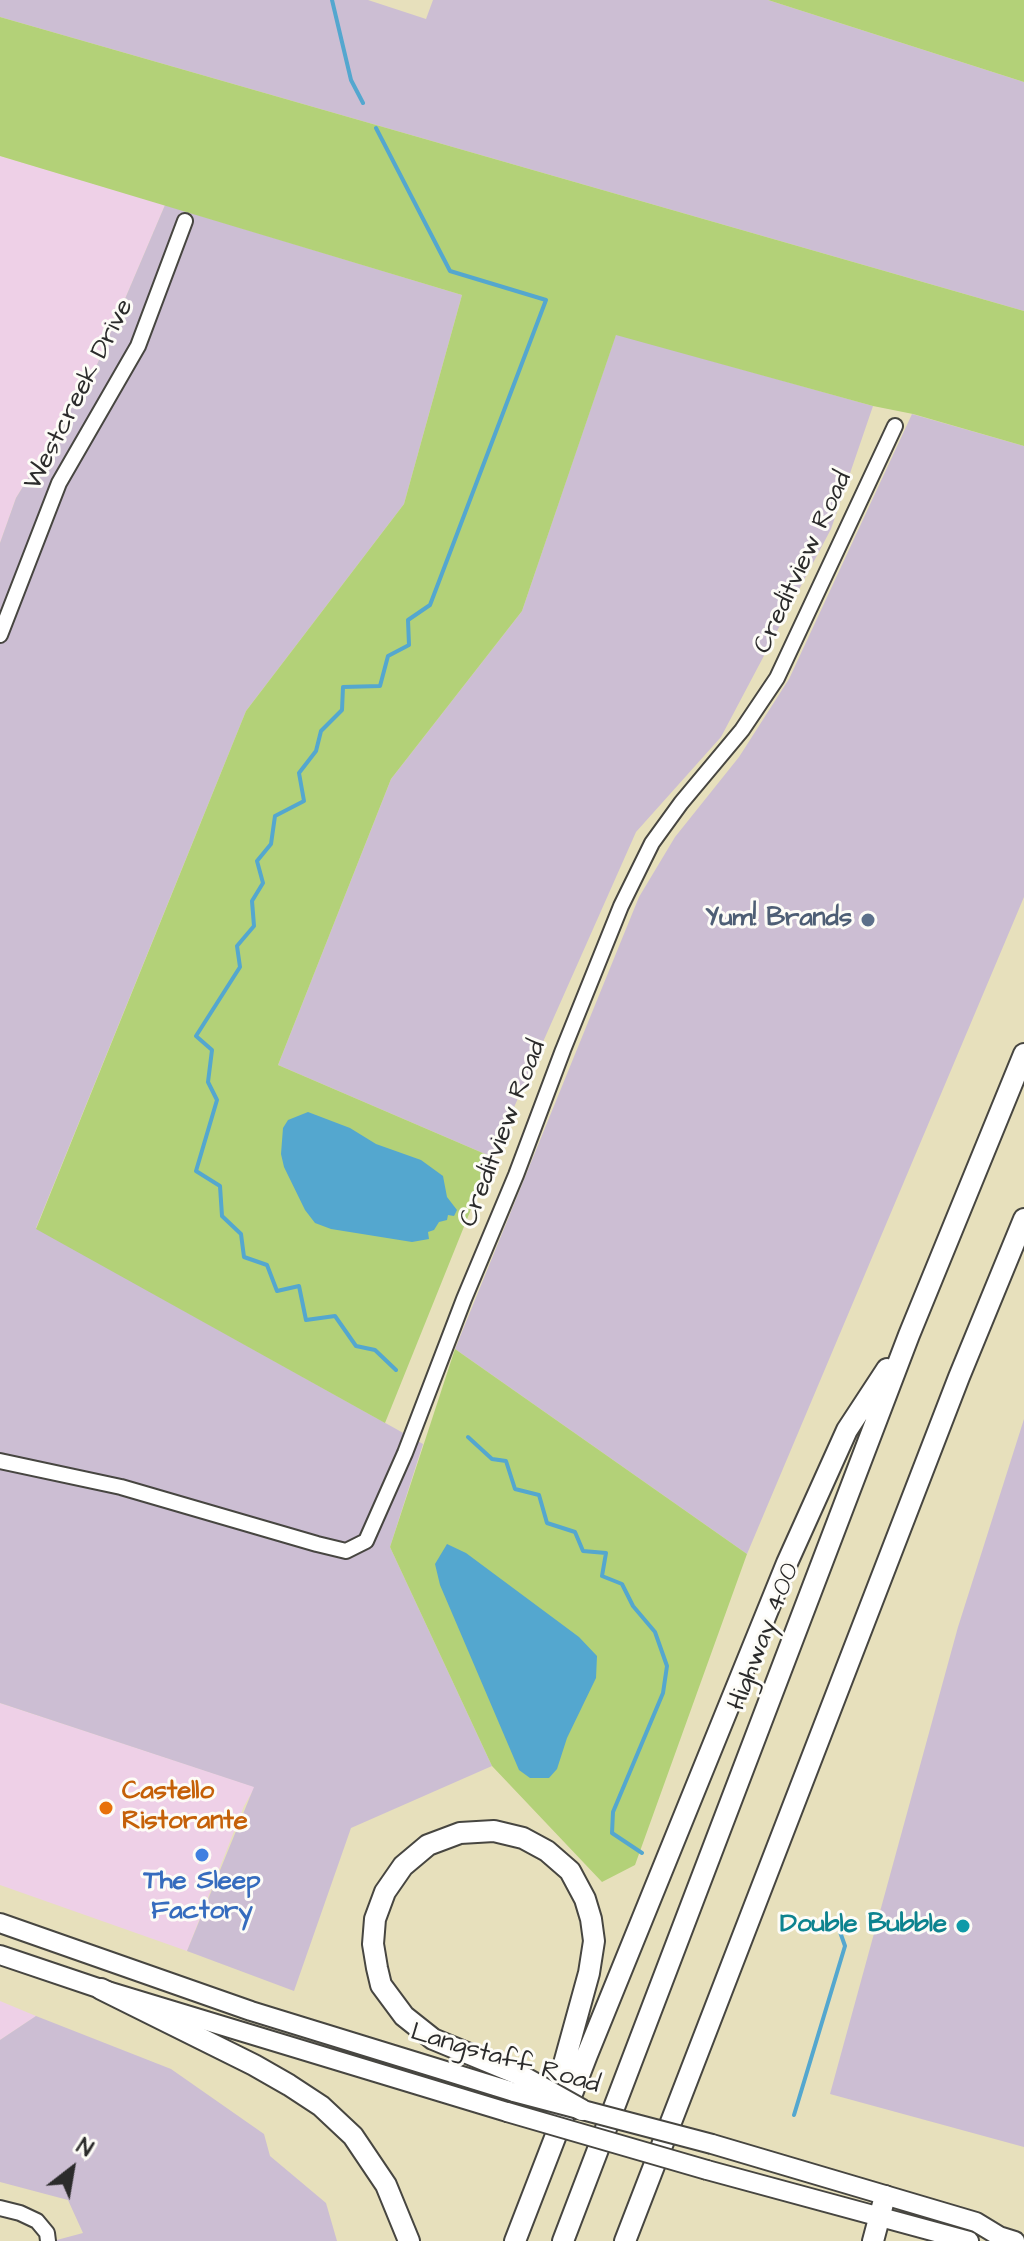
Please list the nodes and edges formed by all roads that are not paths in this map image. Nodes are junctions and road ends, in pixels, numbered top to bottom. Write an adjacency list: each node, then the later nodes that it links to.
1 (185, 221): 3 (street, Westcreek Drive)
2 (895, 426): 7 (street, Creditview Road)
3 (0, 635)
4 (1024, 1054): 6 (highway, Highway 400)
5 (1024, 1219): 21 (highway)
6 (909, 1335): 13 (highway); 20 (highway, Highway 400)
7 (0, 1461)
8 (0, 1923): 11 (main road, Langstaff Road)
9 (0, 1955): 10 (main road, Langstaff Road)
10 (101, 1989): 14 (main road, Langstaff Road, bridge); 18 (highway)
11 (516, 2083): 12 (highway, bridge); 13 (highway)
12 (582, 2110): 14 (main road, Langstaff Road, bridge)
13 (551, 2146): 19 (highway)
14 (882, 2206): 16 (main road, Langstaff Road); 22 (highway); 23 (main road, Langstaff Road)
15 (0, 2208): 17 (street)
16 (999, 2239)
17 (48, 2241)
18 (409, 2241)
19 (515, 2241)
20 (563, 2241)
21 (625, 2241)
22 (873, 2241)
23 (969, 2241)

